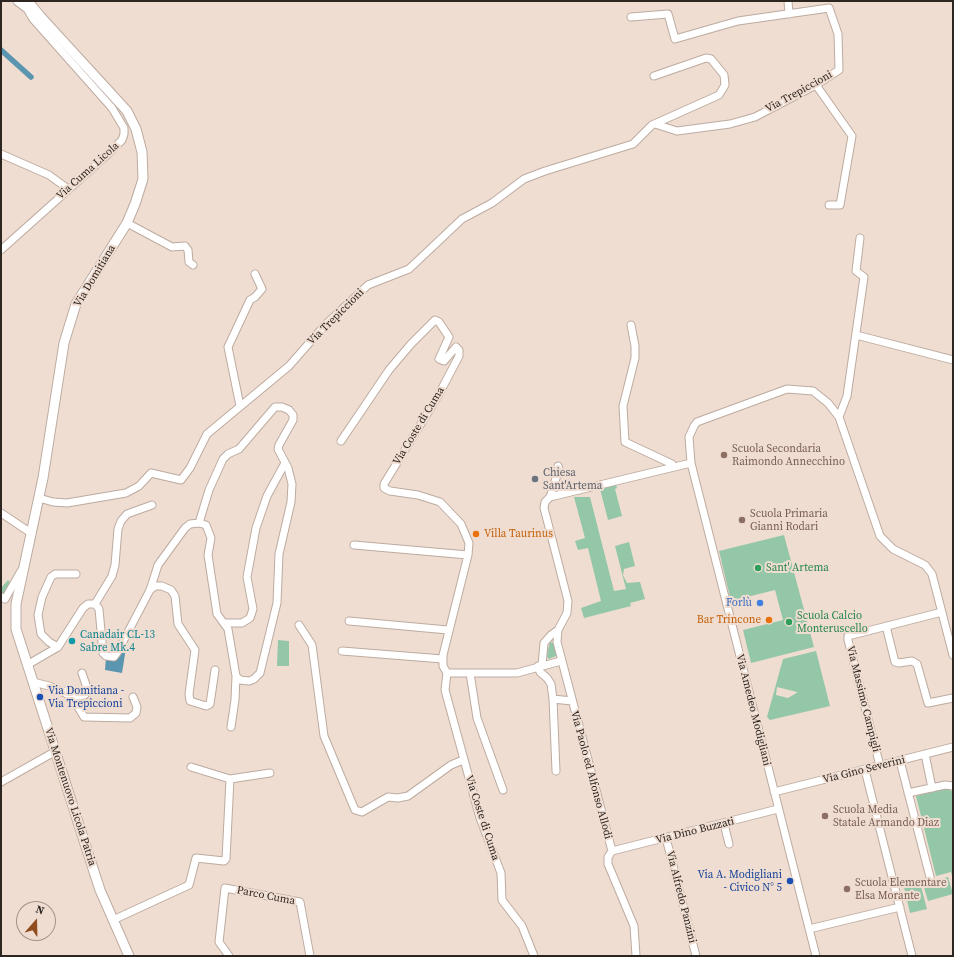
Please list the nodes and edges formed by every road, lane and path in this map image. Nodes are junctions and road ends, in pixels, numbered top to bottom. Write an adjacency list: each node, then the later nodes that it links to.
1 (18, 1): 3 (main road, Via Domitiana)
2 (788, 1): 4 (street)
3 (28, 4): 10 (street, Via Cuma Licola); 12 (main road, Via Domitiana)
4 (789, 14): 5 (street, Via Trepiccioni); 7 (street, Via Trepiccioni)
5 (630, 16)
6 (654, 76): 8 (street, Via Trepiccioni)
7 (816, 85): 8 (street, Via Trepiccioni); 11 (street)
8 (655, 124): 20 (street, Via Trepiccioni)
9 (1, 154): 10 (street)
10 (68, 189): 14 (street, Via Cuma Licola)
11 (829, 205)
12 (127, 223): 15 (street); 28 (main road, Via Domitiana)
13 (860, 238): 18 (street)
14 (1, 250)
15 (193, 265)
16 (255, 274): 20 (street)
17 (631, 325): 26 (street)
18 (856, 335): 19 (street); 21 (street)
19 (953, 360)
20 (240, 406): 28 (street, Via Trepiccioni)
21 (839, 417): 23 (street, Via Amedeo Modigliani); 41 (street)
22 (341, 441): 34 (street, Via Coste di Cuma)
23 (691, 463): 26 (street); 86 (street, Via Amedeo Modigliani)
24 (285, 464): 31 (street); 43 (street); 61 (street)
25 (558, 466): 27 (street, Via Paolo ed Alfonso Allodi)
26 (673, 467): 27 (street)
27 (550, 497): 47 (street, Via Paolo ed Alfonso Allodi)
28 (39, 498): 32 (main road, Via Domitiana)
29 (152, 505): 40 (street)
30 (1, 513): 32 (street)
31 (199, 523): 38 (street); 43 (street)
32 (31, 533): 35 (main road, Via Domitiana)
33 (354, 545): 34 (street)
34 (468, 555): 46 (street, Via Coste di Cuma)
35 (23, 568): 37 (main road, Via Domitiana); 39 (street)
36 (76, 574): 50 (street)
37 (18, 589): 55 (main road, Via Montenuovo Licola Patria)
38 (150, 590): 40 (street); 57 (street)
39 (1, 597)
40 (95, 604): 50 (street)
41 (942, 612): 45 (street); 52 (street)
42 (350, 621): 46 (street)
43 (224, 623): 61 (street)
44 (299, 625): 74 (street)
45 (886, 626): 66 (street); 76 (street, Via Massimo Campigli)
46 (448, 630): 53 (street, Via Coste di Cuma)
47 (558, 630): 48 (street, Via Paolo ed Alfonso Allodi); 49 (street, Via Paolo ed Alfonso Allodi)
48 (547, 639): 49 (street); 56 (street)
49 (557, 642): 54 (street, Via Paolo ed Alfonso Allodi)
50 (58, 648): 55 (street)
51 (342, 651): 53 (street)
52 (953, 655)
53 (443, 659): 59 (street, Via Coste di Cuma)
54 (562, 663): 56 (street); 69 (street, Via Paolo ed Alfonso Allodi)
55 (27, 665): 63 (main road, Via Montenuovo Licola Patria)
56 (540, 665): 60 (street); 67 (street)
57 (215, 670)
58 (82, 673): 64 (street)
59 (447, 673): 60 (street); 74 (street, Via Coste di Cuma)
60 (470, 673): 85 (street)
61 (236, 676): 70 (street)
62 (90, 680): 68 (street)
63 (33, 682): 64 (street); 72 (main road, Via Montenuovo Licola Patria)
64 (59, 690): 68 (street)
65 (133, 697): 68 (street)
66 (953, 698)
67 (553, 699): 69 (street); 79 (street)
68 (74, 700)
69 (572, 701): 92 (street, Via Paolo ed Alfonso Allodi)
70 (231, 727)
71 (953, 747): 73 (street, Via Gino Severini)
72 (56, 752): 82 (street); 95 (main road, Via Montenuovo Licola Patria)
73 (925, 754): 75 (street, Via Gino Severini); 84 (street)
74 (463, 760): 100 (street, Via Coste di Cuma)
75 (900, 761): 76 (street, Via Gino Severini); 87 (street)
76 (880, 766): 78 (street, Via Gino Severini)
77 (191, 767): 81 (street)
78 (865, 770): 86 (street, Via Gino Severini); 94 (street)
79 (556, 771)
80 (270, 774): 81 (street)
81 (230, 779): 95 (street)
82 (1, 782)
83 (953, 786): 84 (street)
84 (932, 788): 87 (street)
85 (503, 790)
86 (774, 792): 88 (street, Via Amedeo Modigliani)
87 (908, 793): 93 (street)
88 (778, 809): 89 (street, Via Dino Buzzati); 96 (street, Via Amedeo Modigliani)
89 (724, 824): 90 (street, Via Dino Buzzati); 91 (street)
90 (666, 838): 92 (street, Via Dino Buzzati); 102 (street, Via Alfredo Panzini)
91 (729, 844)
92 (612, 851): 101 (street, Via Paolo ed Alfonso Allodi)
93 (930, 877)
94 (900, 907): 96 (street); 104 (street)
95 (113, 920): 97 (main road, Via Montenuovo Licola Patria)
96 (809, 929): 103 (street, Via Amedeo Modigliani)
97 (129, 956)
98 (229, 956): 99 (street, Parco Cuma)
99 (310, 956)
100 (534, 956)
101 (636, 956)
102 (696, 956)
103 (816, 956)
104 (912, 956)

